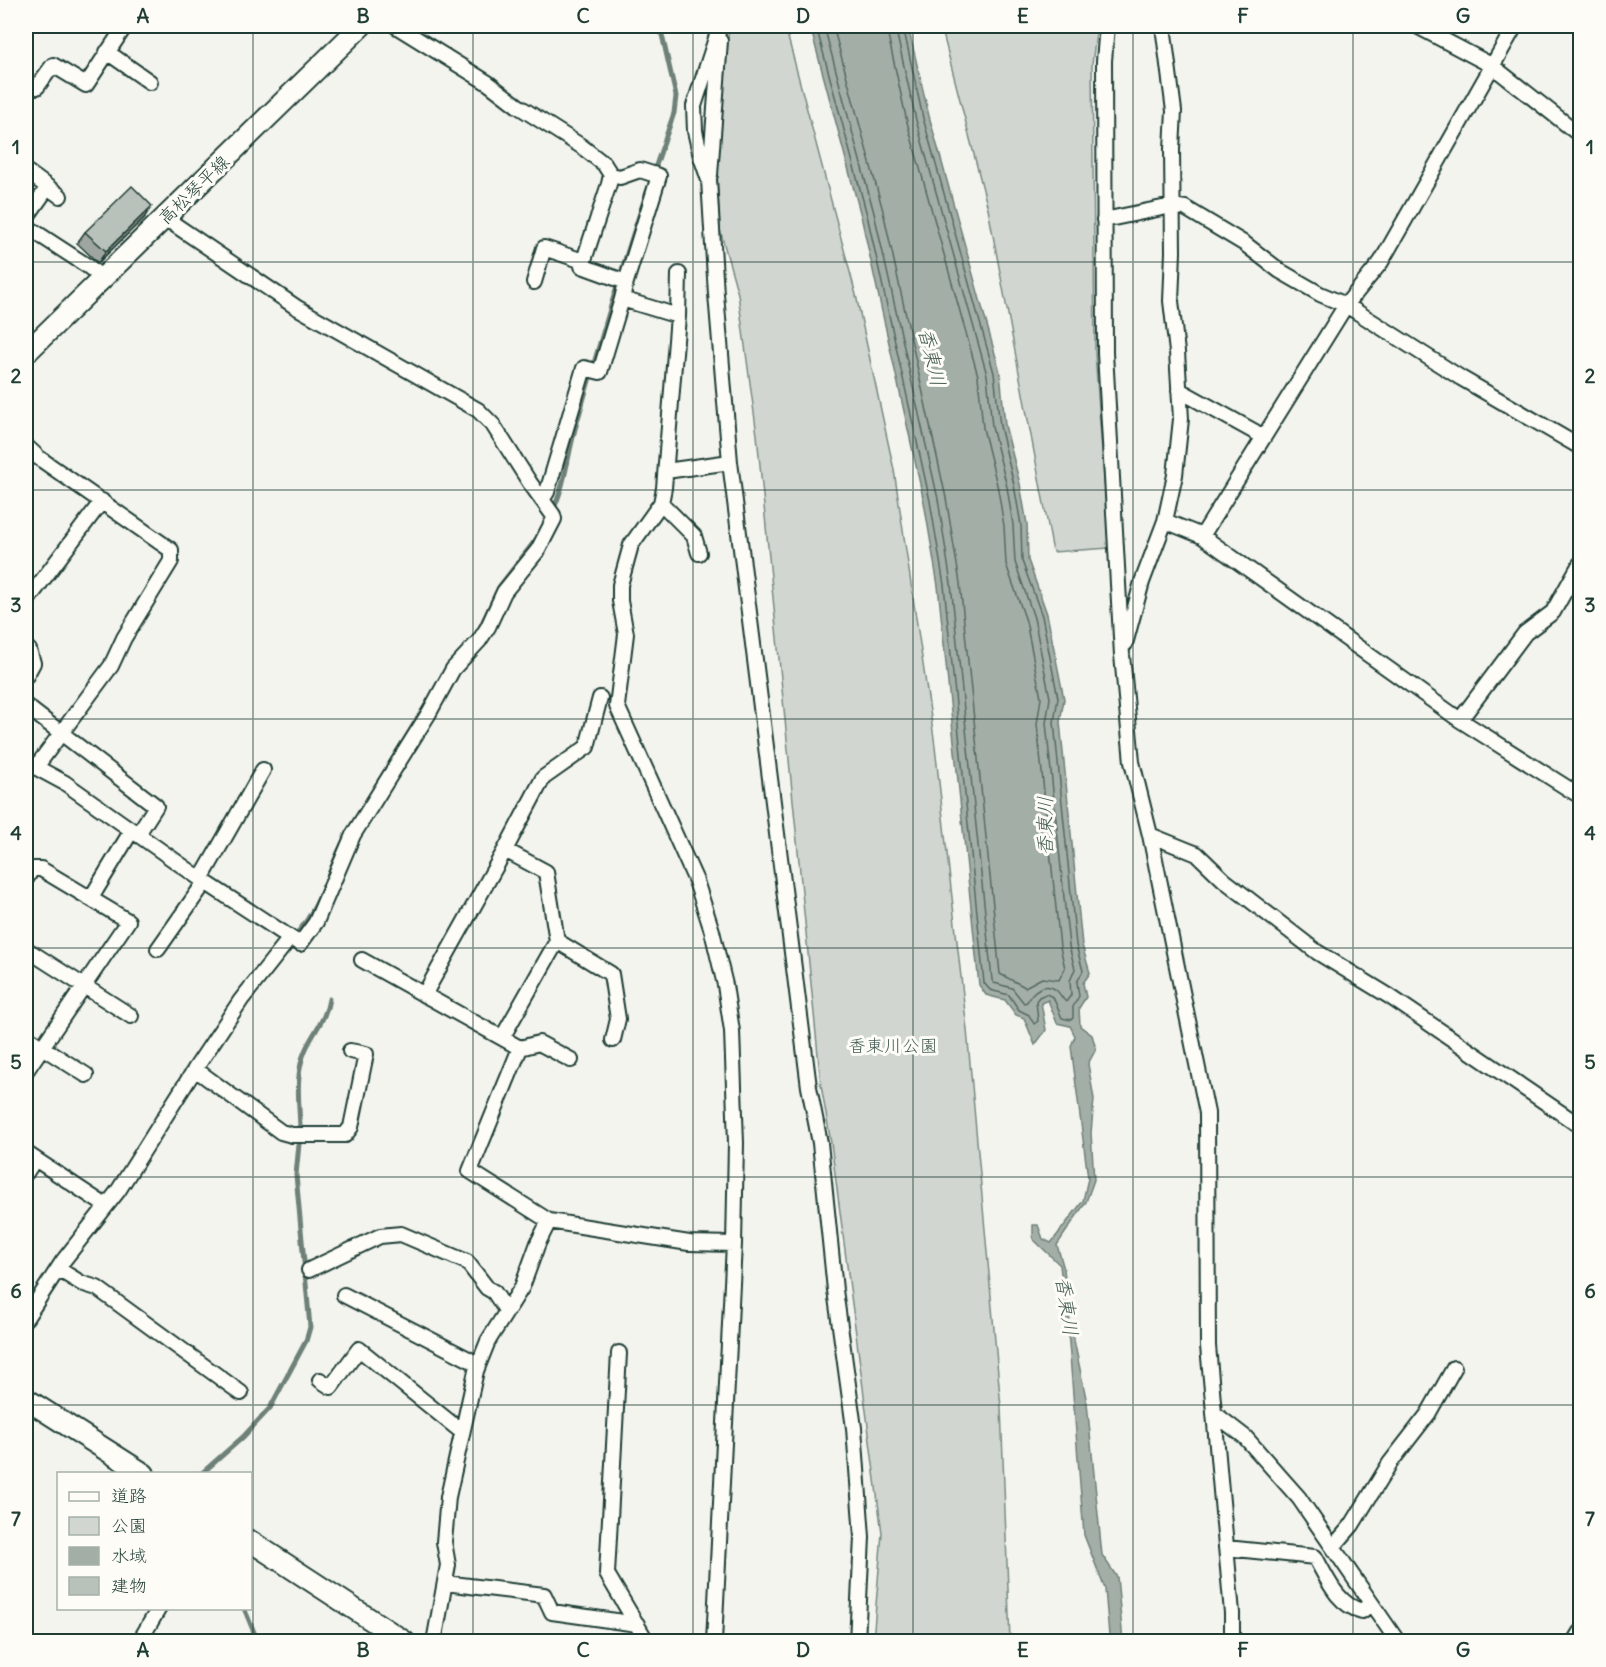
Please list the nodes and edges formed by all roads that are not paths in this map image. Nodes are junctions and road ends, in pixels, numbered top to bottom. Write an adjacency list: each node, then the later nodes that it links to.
1 (125, 26): 9 (street)
2 (361, 26): 21 (main road, 高松琴平線)
3 (396, 26): 15 (street)
4 (720, 26): 16 (street); 16 (street)
5 (1107, 26): 22 (street)
6 (1163, 26): 19 (street)
7 (1417, 26): 10 (street)
8 (1515, 26): 10 (street)
9 (107, 52): 11 (street); 12 (street)
10 (1491, 65): 13 (street); 30 (street)
11 (150, 82)
12 (37, 87)
13 (1581, 135)
14 (26, 171): 17 (street)
15 (611, 175): 24 (street); 27 (street)
16 (709, 180): 37 (street)
17 (48, 187): 18 (street); 20 (street)
18 (60, 196)
19 (1172, 206): 22 (street); 30 (street); 33 (street)
20 (26, 218)
21 (165, 218): 26 (main road, 高松琴平線); 41 (street)
22 (1104, 220): 48 (street)
23 (26, 225): 26 (street)
24 (583, 261): 27 (street); 28 (street)
25 (679, 274): 31 (street)
26 (102, 278): 32 (main road, 高松琴平線)
27 (622, 280): 29 (street)
28 (534, 282)
29 (622, 299): 31 (street); 41 (street)
30 (1347, 305): 36 (street); 43 (street)
31 (678, 316): 38 (street)
32 (26, 353)
33 (1179, 390): 34 (street); 42 (street)
34 (1255, 432)
35 (26, 446): 39 (street)
36 (1581, 447)
37 (730, 462): 38 (street); 114 (street)
38 (666, 471): 40 (street)
39 (102, 501): 46 (street); 53 (street)
40 (661, 502): 44 (street); 86 (street)
41 (548, 508): 63 (street)
42 (1165, 521): 43 (street); 48 (street)
43 (1202, 536): 52 (street)
44 (699, 553)
45 (1581, 564): 52 (street)
46 (26, 602)
47 (26, 647): 49 (street)
48 (1122, 655): 58 (street)
49 (26, 676)
50 (600, 698): 59 (street)
51 (26, 706): 53 (street)
52 (1460, 720): 56 (street)
53 (62, 733): 54 (street); 57 (street)
54 (31, 765): 57 (street)
55 (263, 770): 61 (street)
56 (1581, 796)
57 (135, 832): 61 (street); 62 (street)
58 (1150, 835): 81 (street); 98 (street)
59 (505, 850): 64 (street); 69 (street)
60 (26, 879): 62 (street)
61 (203, 880): 63 (street); 65 (street)
62 (91, 898): 68 (street)
63 (290, 938): 78 (street)
64 (557, 941): 72 (street); 73 (street)
65 (158, 948)
66 (26, 949): 68 (street)
67 (362, 960): 69 (street)
68 (84, 986): 70 (street); 74 (street)
69 (424, 995): 72 (street)
70 (131, 1016)
71 (26, 1037): 74 (street)
72 (502, 1038): 75 (street)
73 (613, 1040)
74 (42, 1047): 79 (street); 80 (street)
75 (520, 1048): 77 (street); 85 (street)
76 (350, 1051): 78 (street)
77 (571, 1060)
78 (195, 1069): 84 (street)
79 (26, 1071)
80 (86, 1075)
81 (1581, 1126)
82 (30, 1156): 83 (street); 84 (street)
83 (26, 1173)
84 (106, 1206): 87 (street)
85 (549, 1221): 86 (street); 90 (street)
86 (734, 1244): 113 (street)
87 (58, 1269): 91 (street); 96 (street)
88 (309, 1270): 90 (street)
89 (344, 1295): 93 (street)
90 (506, 1310): 93 (street)
91 (26, 1318)
92 (619, 1353): 107 (street)
93 (478, 1364): 99 (street)
94 (1454, 1368): 102 (street)
95 (320, 1380): 99 (street)
96 (241, 1393)
97 (26, 1399): 100 (main road)
98 (1214, 1413): 102 (street); 103 (street)
99 (462, 1432): 104 (street)
100 (142, 1472)
101 (252, 1542): 110 (main road)
102 (1333, 1547): 105 (street)
103 (1226, 1548): 105 (street); 115 (street)
104 (445, 1582): 107 (street); 111 (street)
105 (1371, 1603): 116 (street)
106 (158, 1610): 109 (street)
107 (637, 1624): 112 (street)
108 (1581, 1632): 117 (street)
109 (139, 1641)
110 (405, 1641)
111 (434, 1641)
112 (647, 1641)
113 (714, 1641)
114 (857, 1641)
115 (1232, 1641)
116 (1398, 1641)
117 (1574, 1641)

